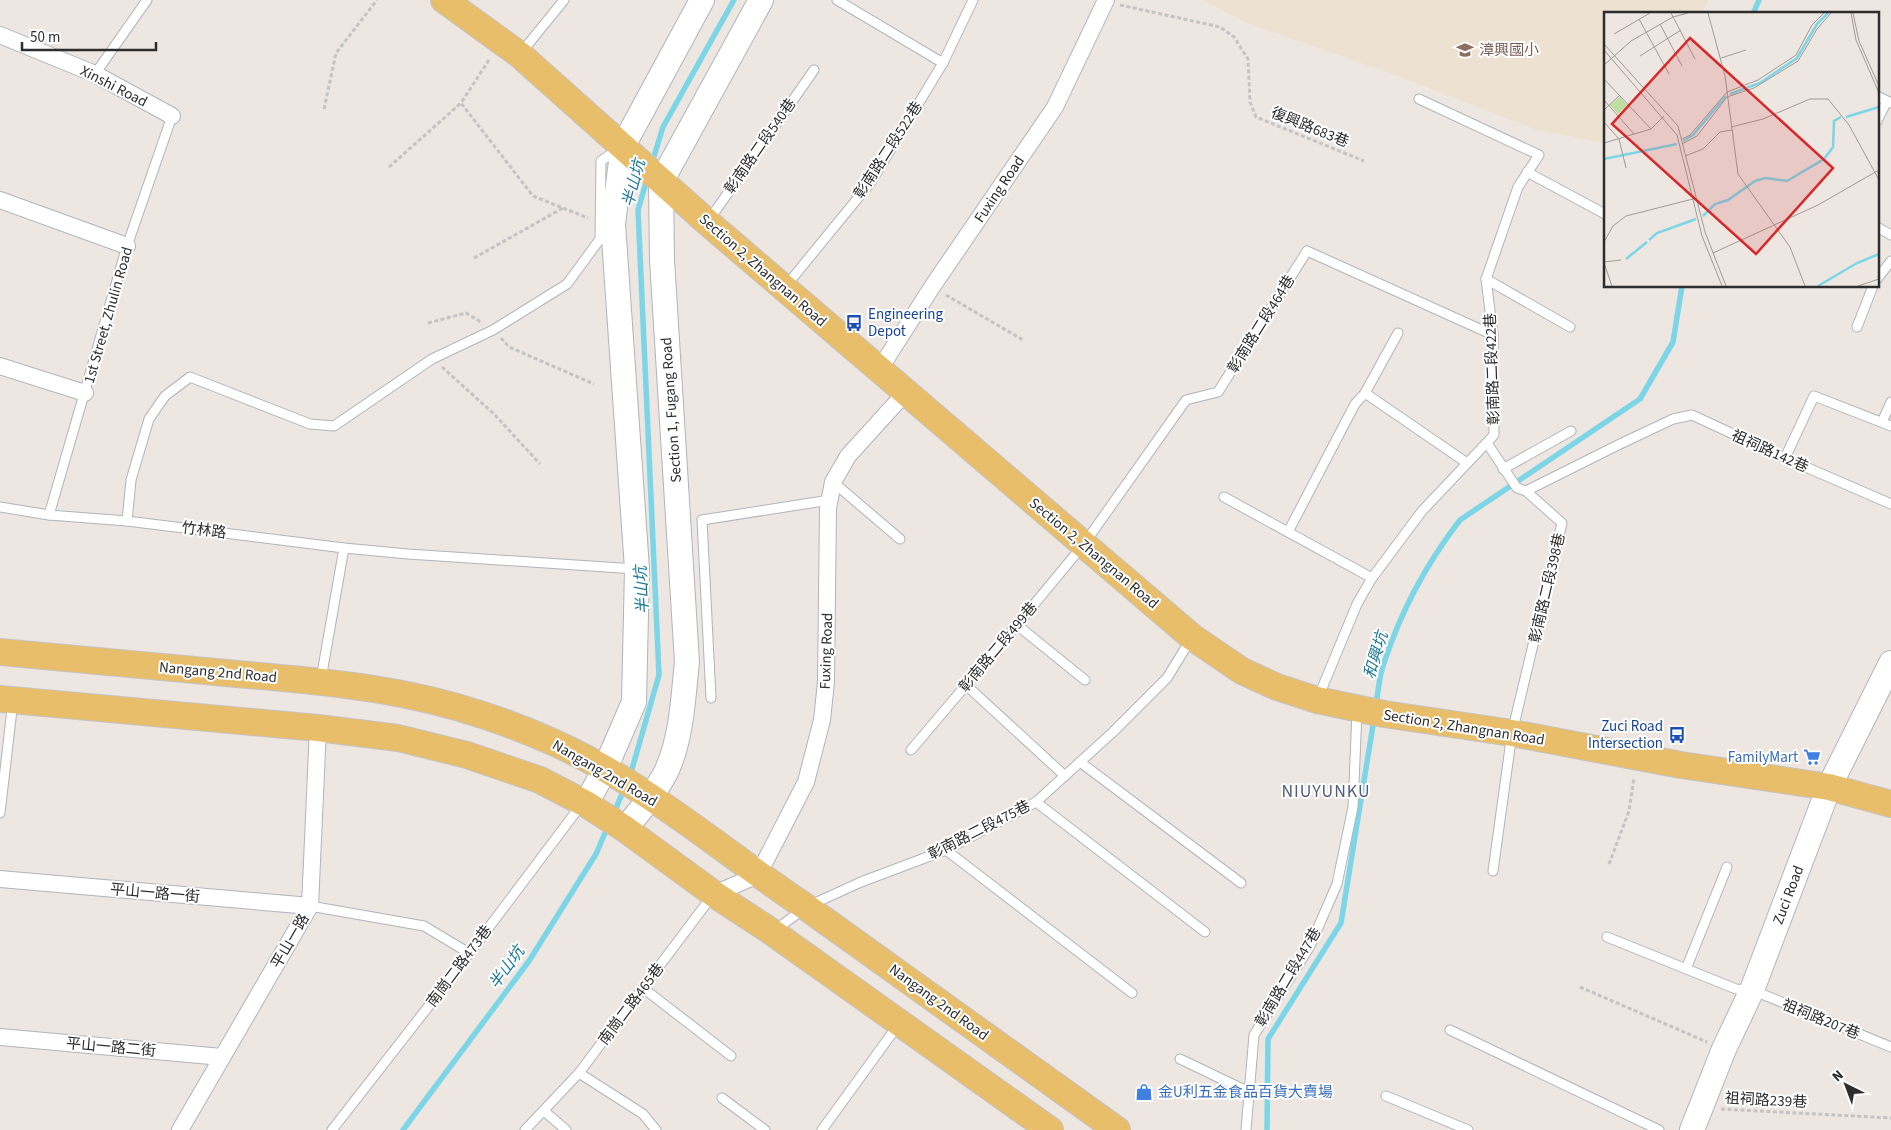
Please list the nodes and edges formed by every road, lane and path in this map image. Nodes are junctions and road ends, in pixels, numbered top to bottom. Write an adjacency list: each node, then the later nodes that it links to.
1 (147, 0): 14 (lane)
2 (377, 0): 18 (path)
3 (444, 0): 11 (main road, Section 2, Zhangnan Road)
4 (564, 0): 11 (lane)
5 (702, 0): 22 (street, Section 1, Fugang Road)
6 (761, 0): 22 (street, Section 1, Fugang Road)
7 (973, 0): 12 (lane, 彰南路二段522巷)
8 (841, 1): 12 (lane)
9 (1105, 1): 21 (path, 復興路683巷); 37 (street, Fuxing Road)
10 (0, 35): 14 (street, Xinshi Road)
11 (511, 48): 17 (path); 22 (main road, Section 2, Zhangnan Road)
12 (943, 63): 38 (lane, 彰南路二段522巷)
13 (814, 70): 29 (lane, 彰南路二段540巷)
14 (96, 74): 19 (street, Xinshi Road)
15 (1420, 99): 24 (lane, 彰南路二段422巷)
16 (1889, 102): 20 (lane)
17 (461, 103): 23 (path); 26 (path)
18 (324, 109)
19 (172, 116): 32 (lane, 1st Street, Zhulin Road)
20 (1878, 119)
21 (1364, 161)
22 (643, 165): 28 (lane); 29 (main road, Section 2, Zhangnan Road); 74 (street, Section 1, Fugang Road); 95 (street, Section 1, Fugang Road)
23 (389, 167)
24 (1527, 172): 27 (lane); 36 (lane, 彰南路二段422巷)
25 (0, 200): 32 (street)
26 (563, 208): 28 (path); 33 (path)
27 (1604, 213)
28 (600, 222): 43 (lane)
29 (707, 222): 38 (main road, Section 2, Zhangnan Road)
30 (1878, 228): 31 (lane)
31 (1891, 235)
32 (127, 246): 52 (lane, 1st Street, Zhulin Road)
33 (474, 258)
34 (1891, 260): 35 (lane)
35 (1878, 278)
36 (1486, 279): 41 (lane); 45 (lane, 彰南路二段422巷)
37 (932, 286): 46 (path); 49 (street, Fuxing Road)
38 (784, 288): 49 (main road, Section 2, Zhangnan Road)
39 (1872, 288): 42 (lane)
40 (428, 323): 43 (path)
41 (1570, 326)
42 (1857, 327)
43 (494, 330): 47 (lane); 50 (path)
44 (1398, 333): 53 (lane)
45 (1493, 335): 57 (lane, 彰南路二段422巷); 72 (lane, 彰南路二段464巷)
46 (1023, 340)
47 (432, 359): 60 (path); 69 (lane)
48 (0, 366): 52 (street)
49 (879, 370): 51 (main road, Section 2, Zhangnan Road)
50 (594, 384)
51 (906, 392): 62 (street, Fuxing Road); 72 (main road, Section 2, Zhangnan Road)
52 (85, 394): 68 (lane, 1st Street, Zhulin Road)
53 (1365, 394): 59 (lane); 70 (lane)
54 (1891, 402): 55 (lane)
55 (1887, 424): 58 (lane)
56 (1571, 431): 61 (lane)
57 (1487, 443): 59 (lane, 彰南路二段422巷); 61 (lane, 彰南路二段398巷)
58 (1785, 458): 63 (lane, 祖祠路142巷); 66 (lane, 祖祠路142巷)
59 (1467, 463): 75 (lane, 彰南路二段422巷)
60 (540, 464)
61 (1503, 469): 63 (lane, 彰南路二段398巷)
62 (833, 482): 65 (street, Fuxing Road); 71 (lane)
63 (1521, 490): 88 (lane, 彰南路二段398巷)
64 (1224, 497): 70 (lane)
65 (830, 500): 83 (lane); 105 (street, Fuxing Road)
66 (1891, 504)
67 (0, 507): 68 (lane, 竹林路)
68 (49, 515): 69 (lane, 竹林路)
69 (127, 521): 73 (lane, 竹林路)
70 (1288, 532): 75 (lane)
71 (900, 539)
72 (1084, 544): 76 (lane, 彰南路二段499巷); 77 (main road, Section 2, Zhangnan Road)
73 (344, 548): 74 (lane, 竹林路); 81 (lane)
74 (637, 569): 92 (street, Section 1, Fugang Road)
75 (1372, 578): 85 (lane, 彰南路二段422巷)
76 (1017, 625): 80 (lane); 82 (lane, 彰南路二段499巷)
77 (1192, 637): 85 (main road, Section 2, Zhangnan Road); 91 (lane, 彰南路二段475巷)
78 (0, 652): 81 (main road, Nangang 2nd Road)
79 (1891, 663): 94 (street, Zuci Road)
80 (1085, 680)
81 (320, 682): 92 (main road, Nangang 2nd Road)
82 (966, 685): 89 (lane, 彰南路二段499巷); 93 (lane)
83 (712, 698)
84 (6, 700): 87 (main road); 99 (lane)
85 (1317, 700): 86 (main road, Section 2, Zhangnan Road)
86 (1369, 711): 88 (main road, Section 2, Zhangnan Road); 129 (lane, 彰南路二段447巷)
87 (318, 728): 97 (main road); 109 (street, 平山一路)
88 (1512, 733): 90 (main road, Section 2, Zhangnan Road); 104 (lane)
89 (911, 750)
90 (1638, 757): 94 (main road, Section 2, Zhangnan Road); 102 (path)
91 (1080, 762): 93 (lane, 彰南路二段475巷); 107 (lane)
92 (605, 769): 95 (main road, Nangang 2nd Road); 97 (street, Section 1, Fugang Road)
93 (1065, 776): 96 (lane, 彰南路二段475巷)
94 (1829, 788): 98 (main road, Section 2, Zhangnan Road); 118 (street, Zuci Road)
95 (651, 797): 100 (street, Section 1, Fugang Road); 105 (main road, Nangang 2nd Road)
96 (1036, 802): 101 (lane, 彰南路二段475巷); 112 (lane)
97 (586, 804): 100 (main road); 114 (lane, 南崗二路473巷)
98 (1891, 804)
99 (0, 813)
100 (625, 829): 108 (main road)
101 (946, 850): 110 (lane, 彰南路二段475巷); 119 (lane)
102 (1609, 864)
103 (1727, 867): 115 (lane)
104 (1494, 871)
105 (758, 875): 108 (street); 110 (main road, Nangang 2nd Road)
106 (0, 880): 109 (street, 平山一路一街)
107 (1241, 883)
108 (714, 894): 111 (main road); 116 (lane, 南崗二路465巷)
109 (310, 906): 114 (lane); 126 (street, 平山一路)
110 (806, 907): 111 (lane, 彰南路二段475巷); 135 (main road, Nangang 2nd Road)
111 (772, 932): 120 (main road)
112 (1205, 932)
113 (1607, 937): 115 (lane, 祖祠路207巷)
114 (469, 953): 137 (lane, 南崗二路473巷)
115 (1686, 969): 118 (lane, 祖祠路207巷)
116 (643, 988): 125 (lane); 128 (lane, 南崗二路465巷)
117 (1580, 988): 124 (path)
118 (1752, 990): 123 (lane, 祖祠路207巷); 124 (street, Zuci Road)
119 (1132, 993)
120 (900, 1023): 142 (lane); 143 (main road)
121 (1450, 1030): 146 (lane)
122 (0, 1036): 126 (street, 平山一路二街)
123 (1891, 1047)
124 (1724, 1049): 132 (street, Zuci Road)
125 (731, 1056)
126 (222, 1057): 136 (street, 平山一路)
127 (1180, 1059): 129 (lane)
128 (579, 1073): 133 (lane, 南崗二路465巷); 140 (lane)
129 (1249, 1092): 144 (lane, 彰南路二段447巷)
130 (1386, 1096): 145 (lane)
131 (722, 1098): 141 (lane)
132 (1700, 1108): 134 (path, 祖祠路239巷); 147 (street, Zuci Road)
133 (544, 1111): 138 (lane, 南崗二路465巷); 139 (lane)
134 (1891, 1118)
135 (1102, 1126)
136 (180, 1130)
137 (332, 1130)
138 (525, 1130)
139 (566, 1130)
140 (656, 1130)
141 (765, 1130)
142 (822, 1130)
143 (1050, 1130)
144 (1246, 1130)
145 (1468, 1130)
146 (1659, 1130)
147 (1692, 1130)

